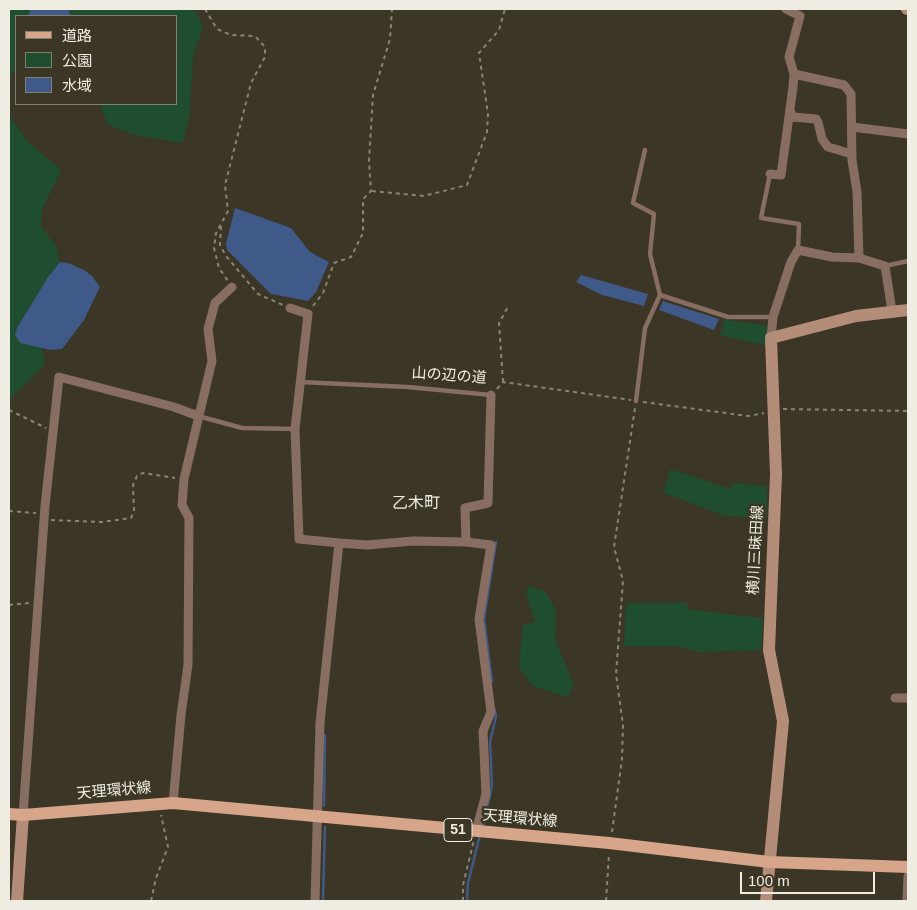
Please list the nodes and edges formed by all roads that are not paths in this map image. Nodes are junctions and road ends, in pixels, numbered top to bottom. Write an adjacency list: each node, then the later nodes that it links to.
1 (786, 9): 2 (street)
2 (794, 74): 3 (street); 4 (street)
3 (790, 111): 7 (street); 8 (street)
4 (852, 127): 5 (street); 7 (street)
5 (908, 134)
6 (645, 150): 14 (lane)
7 (852, 154): 10 (street)
8 (770, 174): 9 (lane)
9 (798, 250): 10 (street); 18 (street)
10 (859, 258): 12 (street)
11 (908, 261): 12 (lane)
12 (885, 266): 17 (street)
13 (232, 287): 23 (street)
14 (660, 295): 18 (lane); 22 (lane)
15 (290, 308): 20 (street)
16 (908, 310): 17 (main road)
17 (892, 311): 19 (main road)
18 (773, 317): 19 (street)
19 (772, 338): 34 (main road, 横川三昧田線)
20 (300, 382): 21 (lane, 山の辺の道); 24 (street)
21 (491, 395): 25 (street)
22 (636, 401)
23 (198, 416): 24 (lane); 29 (street); 31 (street)
24 (295, 429): 26 (street)
25 (466, 542): 26 (street); 33 (street)
26 (339, 543): 32 (street)
27 (895, 698): 28 (street)
28 (908, 698)
29 (173, 803): 31 (main road, 天理環状線 / 51); 32 (main road, 天理環状線 / 51)
30 (9, 814): 31 (main road, 天理環状線 / 51)
31 (23, 815): 37 (main road)
32 (318, 817): 33 (main road, 天理環状線 / 51); 38 (street)
33 (476, 831): 34 (main road, 天理環状線 / 51)
34 (769, 862): 35 (main road, 天理環状線 / 51); 39 (main road, 横川三昧田線)
35 (908, 868)
36 (908, 876): 40 (street)
37 (17, 901)
38 (315, 901)
39 (766, 901)
40 (907, 901)

